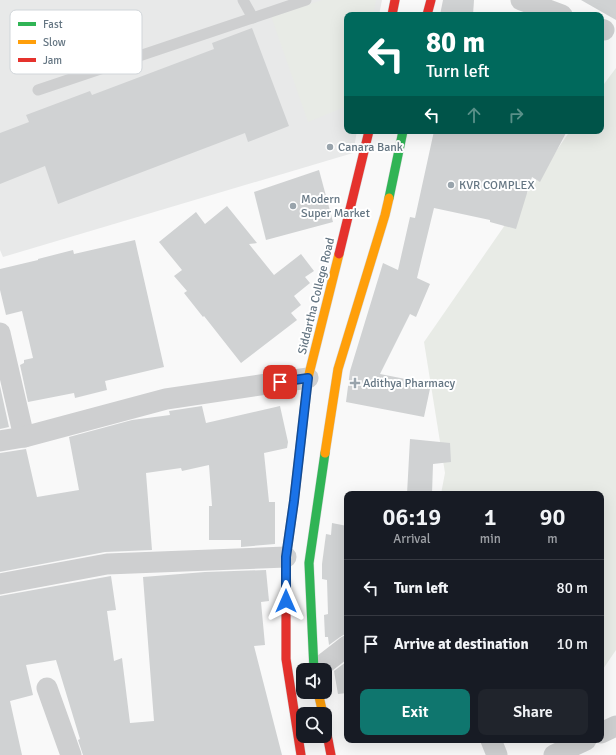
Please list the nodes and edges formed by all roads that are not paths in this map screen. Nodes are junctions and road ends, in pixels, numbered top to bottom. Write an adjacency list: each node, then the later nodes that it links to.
1 (243, 0): 9 (lane)
2 (306, 0): 9 (lane)
3 (395, 0): 6 (street)
4 (431, 0): 7 (street)
5 (520, 0): 8 (street)
6 (393, 12)
7 (429, 12)
8 (554, 12)
9 (253, 18): 10 (lane)
10 (142, 55)
11 (86, 74): 12 (lane)
12 (38, 90)
13 (368, 134): 16 (street, Siddartha College Road)
14 (402, 134): 22 (street)
15 (0, 333): 17 (street)
16 (308, 378): 17 (street); 19 (street, Siddartha College Road)
17 (24, 437): 18 (street)
18 (0, 441)
19 (286, 557): 20 (street); 31 (street, Siddartha College Road)
20 (0, 584)
21 (344, 648): 23 (street)
22 (315, 663)
23 (324, 663)
24 (48, 688): 30 (street)
25 (616, 726): 26 (street)
26 (604, 732)
27 (329, 743): 32 (street)
28 (492, 743): 33 (street)
29 (580, 743): 34 (street)
30 (71, 755)
31 (301, 755)
32 (331, 755)
33 (497, 755)
34 (554, 755)

